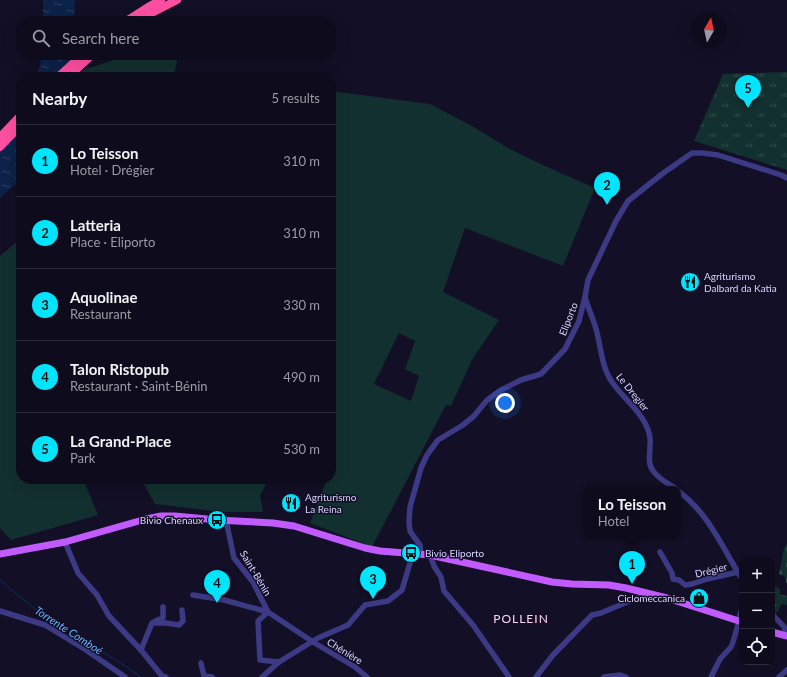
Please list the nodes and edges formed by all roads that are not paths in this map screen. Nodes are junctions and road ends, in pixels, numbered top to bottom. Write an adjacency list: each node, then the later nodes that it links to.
1 (161, 0): 3 (highway)
2 (177, 0): 4 (highway)
3 (134, 16)
4 (146, 16)
5 (77, 60): 7 (highway)
6 (87, 60): 8 (highway)
7 (63, 72)
8 (73, 72)
9 (16, 120): 11 (highway)
10 (16, 130): 12 (highway)
11 (0, 138)
12 (0, 147)
13 (787, 178): 14 (street, Eliporto)
14 (585, 297): 15 (street, Le Dregier); 22 (street, Eliporto)
15 (672, 486)
16 (681, 493): 24 (street, Le Dregier)
17 (226, 520): 18 (main road); 20 (main road); 30 (street, Saint-Bénin)
18 (65, 542): 21 (main road); 37 (street)
19 (660, 552): 24 (street, Drégier)
20 (412, 553): 22 (main road); 36 (street)
21 (0, 554)
22 (421, 554): 23 (main road)
23 (430, 555): 25 (main road); 46 (street)
24 (738, 572)
25 (652, 593): 32 (main road); 47 (street)
26 (193, 595): 30 (street, Saint-Bénin)
27 (162, 607): 33 (street)
28 (182, 610): 33 (street)
29 (0, 611): 41 (street)
30 (268, 612): 36 (street, Saint-Bénin); 38 (street, Saint-Bénin)
31 (775, 617): 35 (street)
32 (739, 621): 50 (street)
33 (152, 623): 37 (street)
34 (775, 633): 35 (main road)
35 (786, 636)
36 (313, 642): 38 (street); 45 (street, Chênière)
37 (141, 650): 42 (street)
38 (279, 662): 44 (street)
39 (200, 663): 43 (street)
40 (787, 670): 51 (street)
41 (125, 677)
42 (166, 677)
43 (212, 677)
44 (262, 677)
45 (367, 677)
46 (509, 677)
47 (536, 677)
48 (604, 677): 49 (street)
49 (626, 677)
50 (711, 677)
51 (779, 677)

